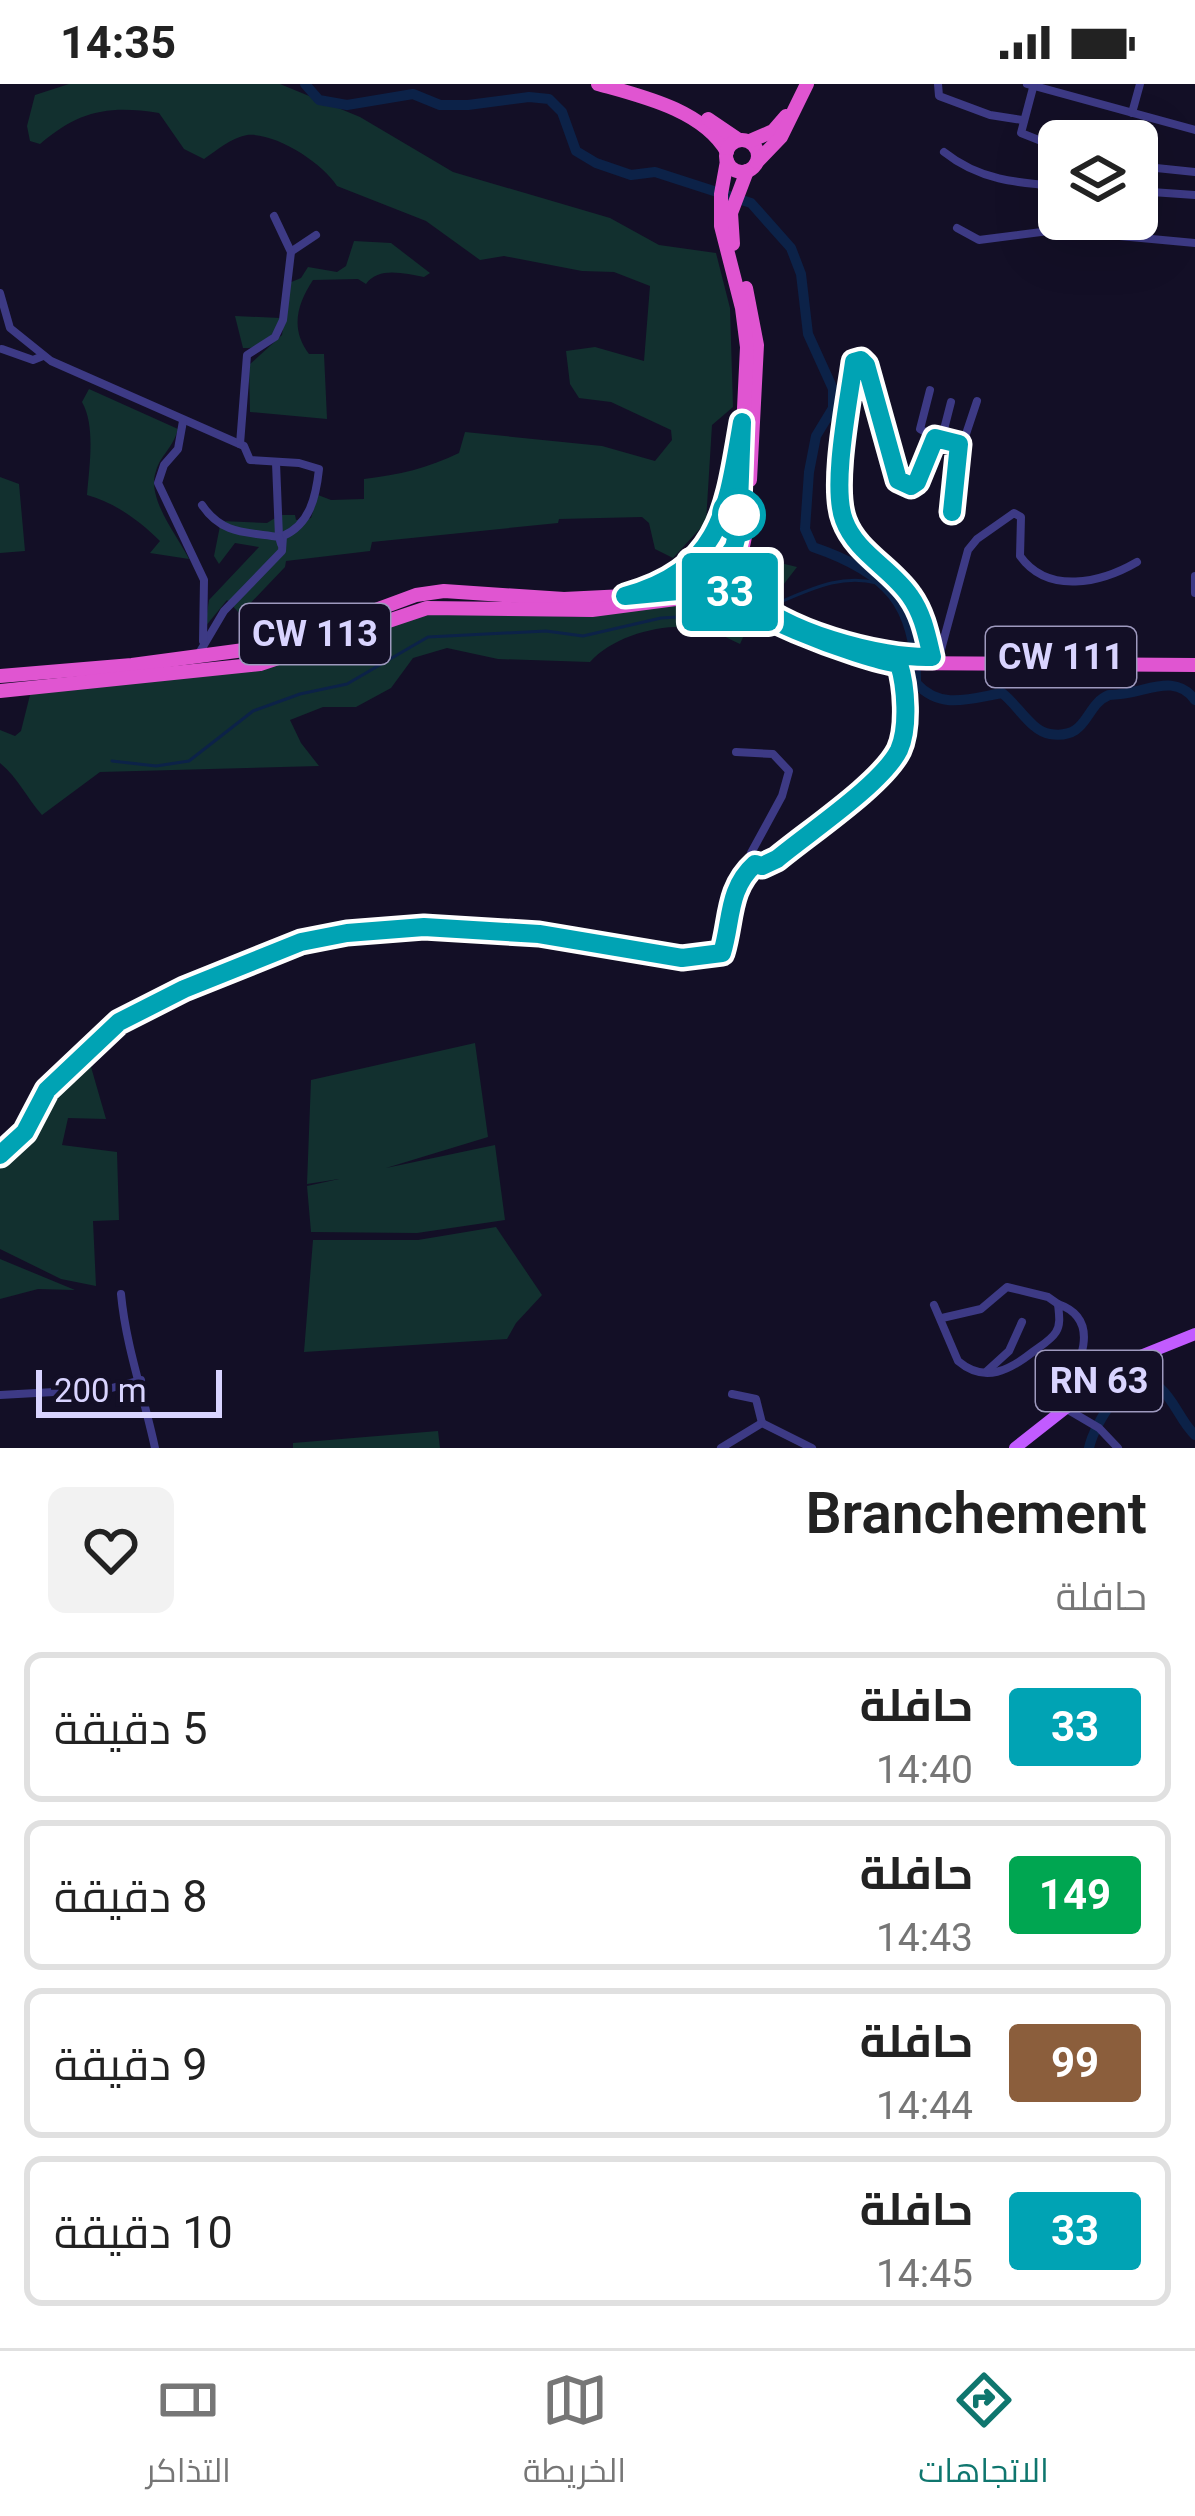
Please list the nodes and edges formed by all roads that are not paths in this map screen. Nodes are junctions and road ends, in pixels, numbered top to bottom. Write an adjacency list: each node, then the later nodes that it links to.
1 (598, 84): 8 (highway)
2 (625, 84): 8 (highway)
3 (803, 84): 11 (highway); 17 (highway)
4 (938, 84): 9 (street)
5 (1031, 84): 7 (street); 9 (street)
6 (1140, 84): 7 (street)
7 (1132, 112): 10 (street)
8 (698, 118): 11 (highway); 14 (highway); 14 (highway)
9 (1022, 120): 12 (street)
10 (1195, 130)
11 (773, 131): 14 (highway)
12 (1038, 142)
13 (944, 152): 18 (street)
14 (731, 159): 17 (highway); 17 (highway); 21 (highway)
15 (1158, 168): 16 (street)
16 (1195, 172)
17 (748, 173): 21 (highway)
18 (1038, 184)
19 (1158, 192): 20 (street)
20 (1195, 195)
21 (726, 212): 37 (highway); 48 (highway)
22 (274, 216): 28 (street)
23 (957, 228): 24 (street)
24 (1038, 230)
25 (316, 236): 28 (street)
26 (1158, 240): 27 (street)
27 (1195, 243)
28 (291, 252): 40 (street)
29 (0, 293): 30 (street)
30 (10, 328): 31 (street); 32 (street)
31 (1, 349): 32 (street)
32 (44, 356): 36 (street)
33 (930, 390): 38 (street)
34 (977, 401): 39 (street)
35 (951, 402): 38 (street)
36 (183, 421): 40 (street); 51 (street)
37 (742, 422): 48 (highway); 50 (highway)
38 (938, 439): 39 (street); 52 (street)
39 (959, 444): 43 (street)
40 (240, 445): 41 (street)
41 (276, 463): 44 (street); 45 (street)
42 (202, 505): 44 (street)
43 (952, 512)
44 (279, 537): 45 (street)
45 (282, 551): 51 (street)
46 (1137, 562): 52 (street)
47 (1195, 576): 49 (street)
48 (725, 579): 50 (highway); 54 (highway, CW 111); 56 (highway)
49 (1195, 593)
50 (625, 596): 51 (highway, CW 113)
51 (200, 651): 55 (highway, CW 113)
52 (931, 659): 53 (highway, CW 111); 54 (highway, CW 111)
53 (1195, 660)
54 (905, 662): 58 (street)
55 (0, 676)
56 (0, 691)
57 (736, 752): 58 (street)
58 (755, 864): 59 (street)
59 (0, 1155)
60 (122, 1294): 67 (street)
61 (1058, 1304): 63 (street); 66 (street); 70 (street)
62 (934, 1305): 63 (street)
63 (941, 1318): 66 (street)
64 (1022, 1322): 66 (street)
65 (1195, 1334): 70 (main road, RN 63)
66 (984, 1372)
67 (141, 1380): 69 (street); 73 (street)
68 (732, 1394): 71 (street)
69 (0, 1395)
70 (1065, 1408): 72 (street); 76 (main road, RN 63)
71 (762, 1424): 74 (street); 75 (street)
72 (1115, 1444): 77 (street)
73 (155, 1448)
74 (721, 1448)
75 (812, 1448)
76 (1015, 1448)
77 (1102, 1448)

